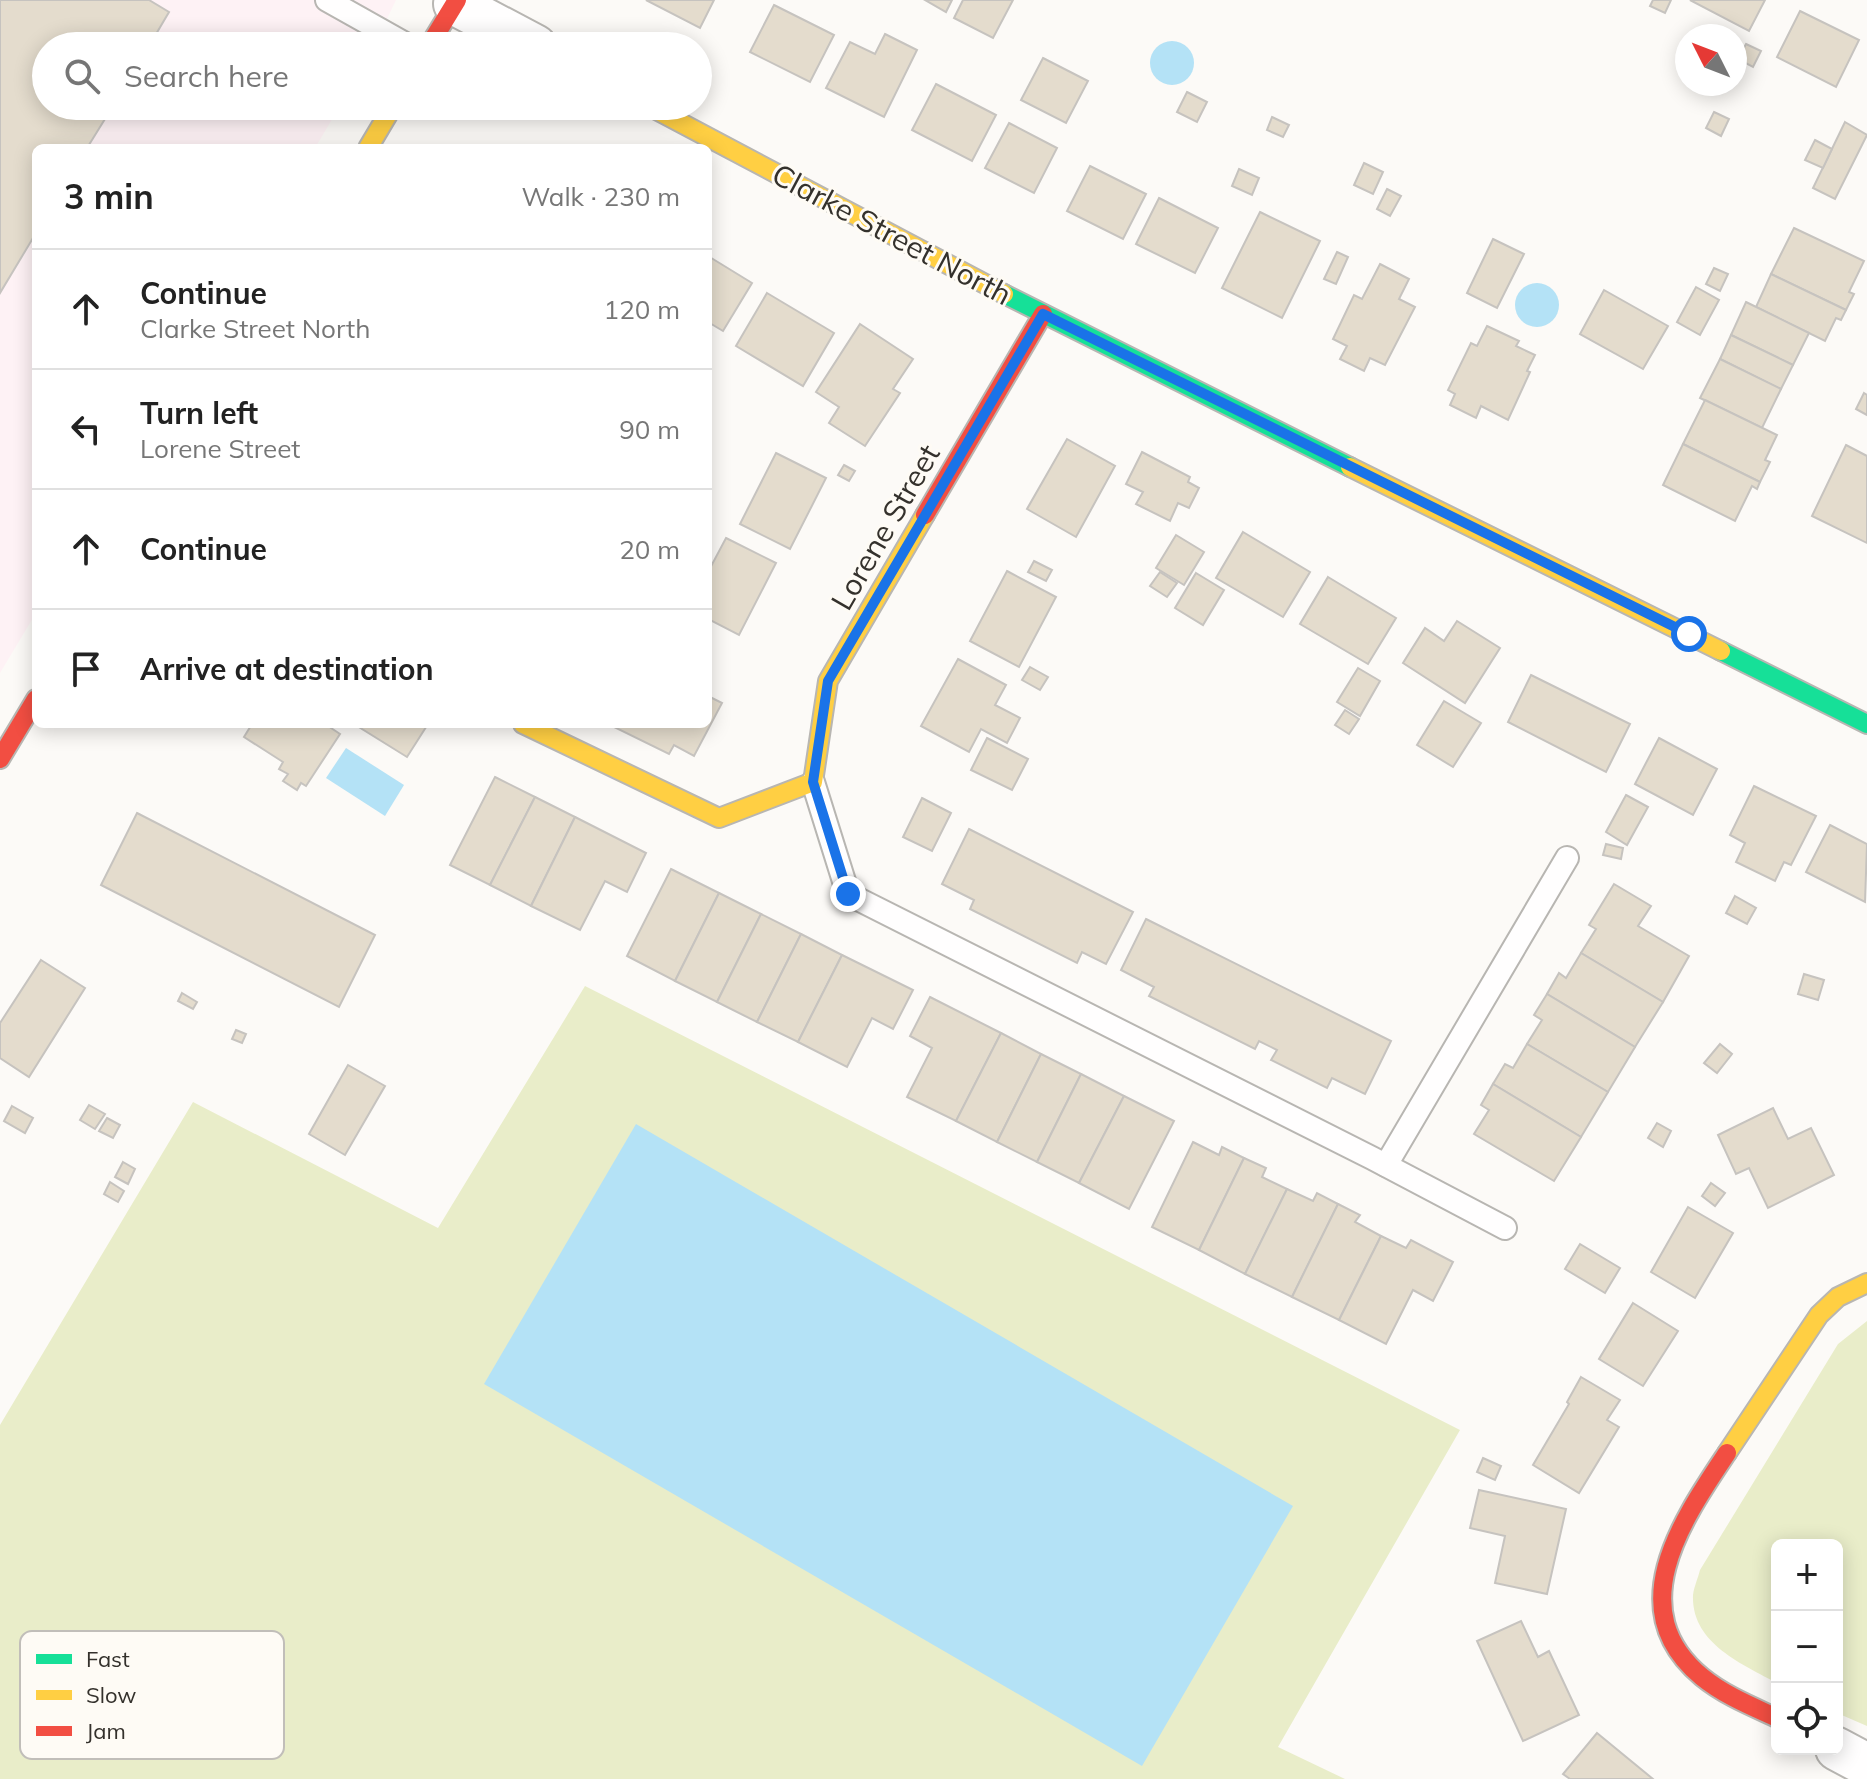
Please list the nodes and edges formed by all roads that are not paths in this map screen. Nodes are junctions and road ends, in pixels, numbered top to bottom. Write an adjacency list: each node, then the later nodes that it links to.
1 (327, 0): 3 (lane)
2 (456, 2): 4 (street); 5 (street)
3 (384, 32)
4 (438, 32)
5 (510, 32)
6 (385, 120): 8 (street)
7 (676, 120): 9 (street, Clarke Street North)
8 (370, 144)
9 (1043, 314): 11 (street, Clarke Street North); 14 (street, Lorene Street)
10 (32, 706): 13 (street)
11 (1867, 724)
12 (531, 728): 14 (street)
13 (0, 759)
14 (813, 782): 16 (lane)
15 (1567, 858): 16 (lane)
16 (1386, 1165): 17 (lane)
17 (1505, 1228)
18 (1867, 1283): 19 (street)
19 (1771, 1715)
20 (1843, 1752): 21 (street)
21 (1867, 1765)

